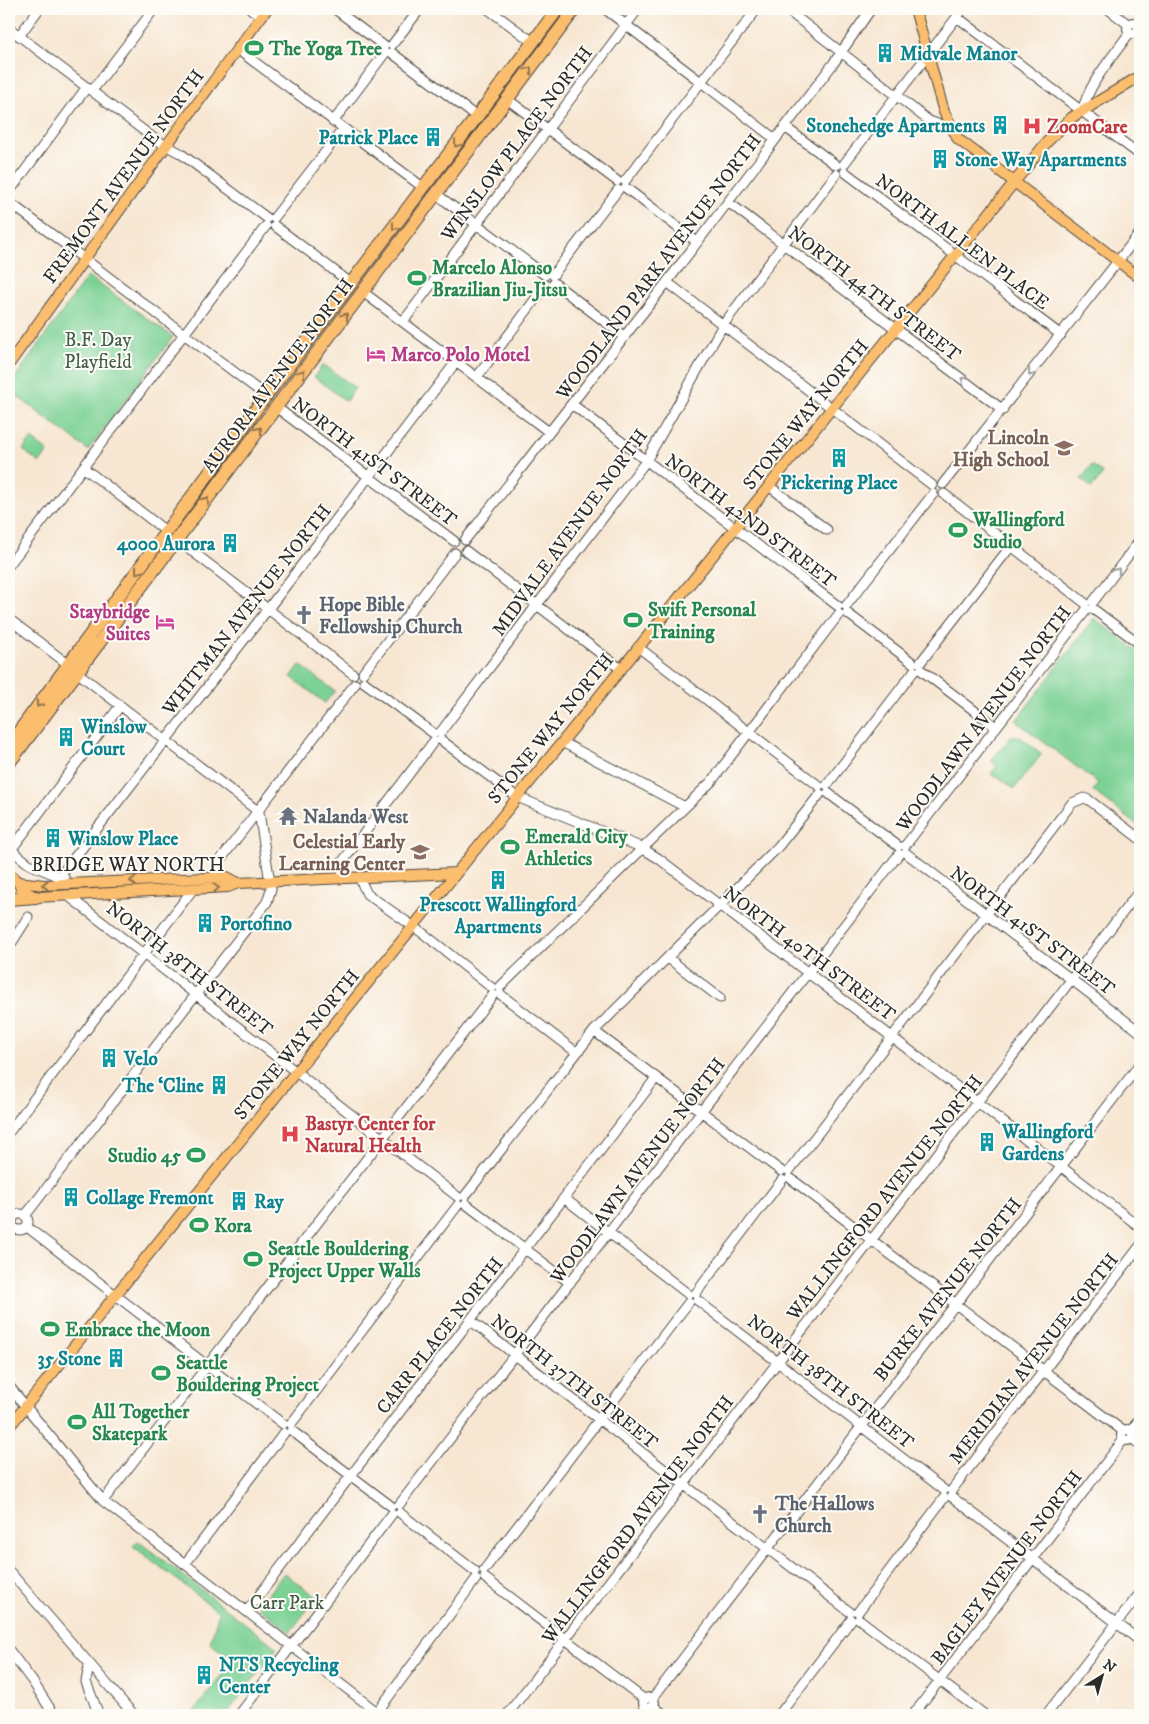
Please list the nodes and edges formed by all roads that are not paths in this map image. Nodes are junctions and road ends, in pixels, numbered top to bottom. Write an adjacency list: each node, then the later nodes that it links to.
1 (39, 9): 22 (street)
2 (154, 9): 30 (street)
3 (251, 9): 17 (street)
4 (335, 9): 25 (street)
5 (420, 9): 25 (street)
6 (488, 9): 23 (street)
7 (558, 9): 23 (highway, AURORA AVENUE NORTH)
8 (575, 9): 32 (highway, AURORA AVENUE NORTH, one-way to 8)
9 (605, 9): 19 (street)
10 (638, 9): 19 (street, WINSLOW PLACE NORTH)
11 (757, 9): 29 (street)
12 (786, 9): 26 (street)
13 (871, 9): 26 (street, WOODLAND PARK AVENUE NORTH)
14 (915, 9): 27 (main road)
15 (964, 9): 18 (street, MIDVALE AVENUE NORTH)
16 (1108, 9): 20 (street)
17 (264, 12): 24 (main road, FREMONT AVENUE NORTH)
18 (957, 17): 27 (street, MIDVALE AVENUE NORTH); 33 (street)
19 (625, 25): 29 (street); 39 (street, WINSLOW PLACE NORTH)
20 (1136, 27): 33 (street)
21 (9, 28): 22 (street)
22 (19, 36): 30 (street)
23 (533, 42): 34 (highway, AURORA AVENUE NORTH)
24 (237, 49): 35 (street); 41 (main road, FREMONT AVENUE NORTH)
25 (388, 49): 34 (street); 35 (street)
26 (841, 51): 31 (street); 37 (street, WOODLAND PARK AVENUE NORTH)
27 (928, 55): 31 (street, MIDVALE AVENUE NORTH); 36 (main road)
28 (1140, 76): 33 (main road, STONE WAY NORTH)
29 (701, 82): 40 (street); 45 (street)
30 (90, 89): 41 (street); 47 (street)
31 (897, 94): 36 (street); 43 (street, MIDVALE AVENUE NORTH)
32 (507, 99): 39 (street); 48 (highway, AURORA AVENUE NORTH)
33 (1082, 112): 42 (street); 44 (main road, STONE WAY NORTH)
34 (477, 118): 46 (highway, AURORA AVENUE NORTH, one-way to 46)
35 (333, 122): 38 (street)
36 (948, 123): 44 (main road)
37 (785, 127): 40 (street, WOODLAND PARK AVENUE NORTH); 43 (street, NORTH ALLEN PLACE)
38 (342, 129): 46 (street); 51 (street)
39 (548, 130): 45 (street); 52 (street, WINSLOW PLACE NORTH)
40 (776, 139): 50 (street, WOODLAND PARK AVENUE NORTH)
41 (166, 146): 51 (street); 57 (main road, FREMONT AVENUE NORTH)
42 (1140, 155)
43 (840, 169): 55 (street, MIDVALE AVENUE NORTH); 56 (street, NORTH ALLEN PLACE)
44 (1014, 183): 56 (main road, STONE WAY NORTH); 58 (main road)
45 (622, 185): 54 (street); 60 (street)
46 (424, 188): 62 (highway, AURORA AVENUE NORTH, one-way to 62)
47 (9, 192)
48 (436, 194): 52 (street); 63 (highway, AURORA AVENUE NORTH)
49 (9, 202): 57 (street, NORTH 41ST STREET)
50 (728, 202): 54 (street, WOODLAND PARK AVENUE NORTH); 55 (street, NORTH 44TH STREET)
51 (271, 222): 62 (street); 67 (street)
52 (476, 224): 60 (street); 64 (street, WINSLOW PLACE NORTH)
53 (1140, 233): 58 (street)
54 (697, 242): 61 (street, WOODLAND PARK AVENUE NORTH)
55 (782, 243): 65 (street, MIDVALE AVENUE NORTH); 66 (street, NORTH 44TH STREET)
56 (956, 255): 66 (main road, STONE WAY NORTH); 68 (street, NORTH ALLEN PLACE)
57 (84, 260): 67 (street, NORTH 41ST STREET); 71 (main road, FREMONT AVENUE NORTH)
58 (1119, 261): 59 (main road); 68 (street)
59 (1140, 278)
60 (549, 279): 69 (street); 72 (street)
61 (667, 282): 65 (street); 69 (street, WOODLAND PARK AVENUE NORTH)
62 (352, 284): 73 (highway, AURORA AVENUE NORTH)
63 (363, 292): 64 (street); 75 (highway, AURORA AVENUE NORTH, one-way to 63)
64 (403, 322): 70 (street)
65 (723, 325): 76 (street); 79 (street, MIDVALE AVENUE NORTH)
66 (896, 328): 76 (main road, STONE WAY NORTH); 77 (street, NORTH 44TH STREET, one-way to 66)
67 (184, 335): 73 (street, NORTH 41ST STREET); 80 (street)
68 (1062, 335): 77 (street, one-way to 77)
69 (625, 337): 74 (street, WOODLAND PARK AVENUE NORTH)
70 (456, 362): 72 (street); 81 (street, WHITMAN AVENUE NORTH)
71 (9, 364)
72 (477, 377): 78 (street)
73 (266, 396): 88 (highway, AURORA AVENUE NORTH)
74 (573, 405): 78 (street, WOODLAND PARK AVENUE NORTH); 79 (street, NORTH 42ND STREET)
75 (276, 407): 81 (street, NORTH 41ST STREET); 88 (highway, AURORA AVENUE NORTH, one-way to 75)
76 (832, 408): 83 (main road, STONE WAY NORTH); 84 (street)
77 (1003, 410): 82 (street)
78 (549, 432): 89 (street, WOODLAND PARK AVENUE NORTH)
79 (646, 461): 86 (street, NORTH 42ND STREET); 96 (street, MIDVALE AVENUE NORTH)
80 (84, 468): 88 (street); 95 (street)
81 (368, 477): 91 (street, NORTH 41ST STREET); 98 (street, WHITMAN AVENUE NORTH)
82 (943, 484): 84 (street); 85 (street)
83 (769, 486): 86 (main road, STONE WAY NORTH); 87 (street)
84 (933, 489): 85 (street); 99 (street)
85 (944, 494): 92 (street)
86 (735, 527): 99 (street, NORTH 42ND STREET); 102 (main road, STONE WAY NORTH)
87 (827, 530)
88 (172, 535): 98 (street); 104 (highway, AURORA AVENUE NORTH)
89 (465, 540): 91 (street); 93 (street)
90 (1140, 540): 97 (street, WOODLAWN AVENUE NORTH, one-way to 90)
91 (454, 541): 94 (street)
92 (1011, 546): 97 (street); 103 (street)
93 (466, 551): 94 (street); 96 (street, NORTH 41ST STREET)
94 (456, 553): 106 (street)
95 (9, 565)
96 (537, 604): 105 (street, NORTH 41ST STREET); 110 (street, MIDVALE AVENUE NORTH)
97 (1090, 606): 101 (street); 108 (street, WOODLAWN AVENUE NORTH)
98 (268, 609): 106 (street); 111 (street, WHITMAN AVENUE NORTH)
99 (843, 610): 103 (street, NORTH 42ND STREET); 109 (street)
100 (9, 619): 104 (street)
101 (1140, 644)
102 (638, 647): 105 (main road, STONE WAY NORTH); 109 (street, NORTH 41ST STREET)
103 (917, 667): 108 (street, NORTH 42ND STREET); 115 (street)
104 (73, 669): 107 (street); 113 (highway, AURORA AVENUE NORTH, one-way to 113); 114 (highway, AURORA AVENUE NORTH)
105 (621, 669): 112 (main road, STONE WAY NORTH)
106 (361, 680): 110 (street, NORTH 40TH STREET); 118 (street)
107 (120, 706): 111 (street); 120 (street)
108 (996, 727): 122 (street, WOODLAWN AVENUE NORTH)
109 (750, 733): 115 (street, NORTH 41ST STREET); 117 (street)
110 (437, 737): 116 (street, NORTH 40TH STREET); 128 (street, MIDVALE AVENUE NORTH)
111 (165, 740): 118 (street); 125 (street, WHITMAN AVENUE NORTH)
112 (562, 742): 116 (main road, STONE WAY NORTH); 117 (street)
113 (9, 745)
114 (9, 763)
115 (824, 789): 122 (street, NORTH 41ST STREET); 138 (street)
116 (516, 797): 121 (street, NORTH 40TH STREET); 123 (main road, STONE WAY NORTH)
117 (685, 807): 121 (street)
118 (259, 812): 126 (street); 129 (street)
119 (1140, 839): 139 (street)
120 (10, 849): 125 (street)
121 (644, 849): 138 (street, NORTH 40TH STREET); 147 (street)
122 (902, 850): 139 (street, NORTH 41ST STREET); 145 (street, WOODLAWN AVENUE NORTH)
123 (456, 873): 127 (main road, BRIDGE WAY NORTH); 141 (main road, STONE WAY NORTH)
124 (9, 874): 130 (main road)
125 (61, 875): 132 (street)
126 (216, 877): 131 (main road, BRIDGE WAY NORTH); 132 (main road, BRIDGE WAY NORTH, one-way to 132)
127 (359, 877): 128 (main road, BRIDGE WAY NORTH); 141 (street)
128 (342, 878): 129 (main road, BRIDGE WAY NORTH)
129 (270, 881): 131 (main road, BRIDGE WAY NORTH); 148 (street)
130 (18, 882): 132 (main road, BRIDGE WAY NORTH, one-way to 130); 136 (main road)
131 (238, 882): 133 (main road, BRIDGE WAY NORTH, one-way to 131)
132 (71, 884)
133 (193, 889): 135 (main road, BRIDGE WAY NORTH); 143 (street)
134 (1140, 890): 146 (street, WALLINGFORD AVENUE NORTH)
135 (67, 895): 136 (main road, BRIDGE WAY NORTH); 143 (street, NORTH 38TH STREET)
136 (36, 897): 137 (highway)
137 (9, 898)
138 (720, 905): 144 (street); 145 (street, NORTH 40TH STREET)
139 (986, 914): 146 (street, NORTH 41ST STREET); 152 (street)
140 (28, 917): 142 (street)
141 (413, 926): 147 (street); 155 (main road, STONE WAY NORTH)
142 (9, 946)
143 (143, 954): 148 (street, NORTH 38TH STREET); 159 (street)
144 (668, 958): 149 (street); 150 (street)
145 (809, 972): 152 (street, NORTH 40TH STREET); 158 (street, WOODLAWN AVENUE NORTH)
146 (1071, 980): 151 (street, NORTH 41ST STREET); 157 (street, WALLINGFORD AVENUE NORTH)
147 (496, 991): 153 (street); 160 (street)
148 (196, 995): 155 (street, NORTH 38TH STREET); 166 (street)
149 (720, 998)
150 (594, 1031): 153 (street); 156 (street)
151 (1140, 1032)
152 (893, 1036): 157 (street, NORTH 40TH STREET); 162 (street)
153 (576, 1052): 164 (street)
154 (1140, 1064): 161 (street, BURKE AVENUE NORTH)
155 (296, 1072): 160 (street, NORTH 38TH STREET); 176 (main road, STONE WAY NORTH)
156 (656, 1078): 158 (street); 163 (street, CARR PLACE NORTH)
157 (978, 1101): 161 (street, NORTH 40TH STREET); 172 (street, WALLINGFORD AVENUE NORTH)
158 (702, 1112): 162 (street); 170 (street, WOODLAWN AVENUE NORTH)
159 (9, 1132)
160 (382, 1139): 164 (street, NORTH 38TH STREET); 182 (street)
161 (1062, 1166): 168 (street, NORTH 40TH STREET); 178 (street, BURKE AVENUE NORTH)
162 (786, 1175): 172 (street); 177 (street)
163 (564, 1198): 170 (street, NORTH 38TH STREET); 174 (street, CARR PLACE NORTH)
164 (462, 1200): 174 (street, NORTH 38TH STREET); 190 (street)
165 (11, 1215): 166 (street); 169 (street)
166 (25, 1216): 167 (street)
167 (27, 1227): 169 (street); 176 (street)
168 (1140, 1227)
169 (15, 1229): 171 (street)
170 (609, 1233): 175 (street, WOODLAWN AVENUE NORTH); 177 (street, NORTH 38TH STREET)
171 (9, 1238)
172 (870, 1241): 178 (street); 181 (street, WALLINGFORD AVENUE NORTH)
173 (1140, 1246): 183 (street, MERIDIAN AVENUE NORTH)
174 (525, 1249): 175 (street, NORTH 38TH STREET); 179 (street, CARR PLACE NORTH)
175 (570, 1284): 180 (street, WOODLAWN AVENUE NORTH)
176 (115, 1296): 182 (street); 185 (main road, STONE WAY NORTH)
177 (692, 1297): 181 (street, NORTH 38TH STREET); 187 (street)
178 (954, 1304): 183 (street); 188 (street, BURKE AVENUE NORTH)
179 (470, 1321): 180 (street, NORTH 37TH STREET); 193 (street, CARR PLACE NORTH)
180 (515, 1355): 187 (street, NORTH 37TH STREET); 197 (street, WOODLAWN AVENUE NORTH)
181 (778, 1362): 188 (street, NORTH 38TH STREET); 194 (street, WALLINGFORD AVENUE NORTH)
182 (207, 1366): 190 (street); 196 (street)
183 (1044, 1372): 191 (street); 195 (street, MERIDIAN AVENUE NORTH)
184 (9, 1386): 185 (street)
185 (25, 1407): 189 (main road, STONE WAY NORTH); 196 (street)
186 (1140, 1418): 191 (street, BAGLEY AVENUE NORTH)
187 (600, 1420): 194 (street, NORTH 37TH STREET); 202 (street)
188 (862, 1427): 195 (street, NORTH 38TH STREET); 198 (street, BURKE AVENUE NORTH)
189 (9, 1428)
190 (287, 1428): 193 (street); 200 (street)
191 (1127, 1435): 192 (street); 199 (street, BAGLEY AVENUE NORTH)
192 (1140, 1445)
193 (351, 1476): 197 (street); 204 (street, CARR PLACE NORTH)
194 (684, 1484): 198 (street, NORTH 37TH STREET); 207 (street, WALLINGFORD AVENUE NORTH)
195 (948, 1494): 199 (street, NORTH 38TH STREET); 205 (street, MERIDIAN AVENUE NORTH)
196 (103, 1501): 200 (street)
197 (396, 1510): 202 (street); 209 (street, WOODLAWN AVENUE NORTH)
198 (768, 1549): 205 (street, NORTH 37TH STREET); 213 (street, BURKE AVENUE NORTH)
199 (1034, 1559): 206 (street, NORTH 38TH STREET); 212 (street, BAGLEY AVENUE NORTH)
200 (185, 1564): 204 (street)
201 (9, 1571): 211 (street)
202 (480, 1574): 207 (street); 214 (street)
203 (1140, 1593): 206 (street)
204 (247, 1611): 209 (street)
205 (855, 1616): 212 (street, NORTH 37TH STREET); 221 (street, MERIDIAN AVENUE NORTH)
206 (1117, 1624): 208 (street, NORTH 38TH STREET); 224 (street)
207 (565, 1639): 213 (street); 219 (street, WALLINGFORD AVENUE NORTH)
208 (1140, 1641)
209 (292, 1646): 214 (street); 218 (street, WOODLAWN AVENUE NORTH)
210 (9, 1650): 215 (street)
211 (90, 1665): 216 (street); 217 (street)
212 (940, 1680): 222 (street, BAGLEY AVENUE NORTH); 223 (street, NORTH 37TH STREET)
213 (647, 1706): 220 (street)
214 (378, 1714)
215 (54, 1715)
216 (99, 1715)
217 (134, 1715)
218 (239, 1715)
219 (507, 1715)
220 (665, 1715)
221 (778, 1715)
222 (913, 1715)
223 (985, 1715)
224 (1046, 1715)

